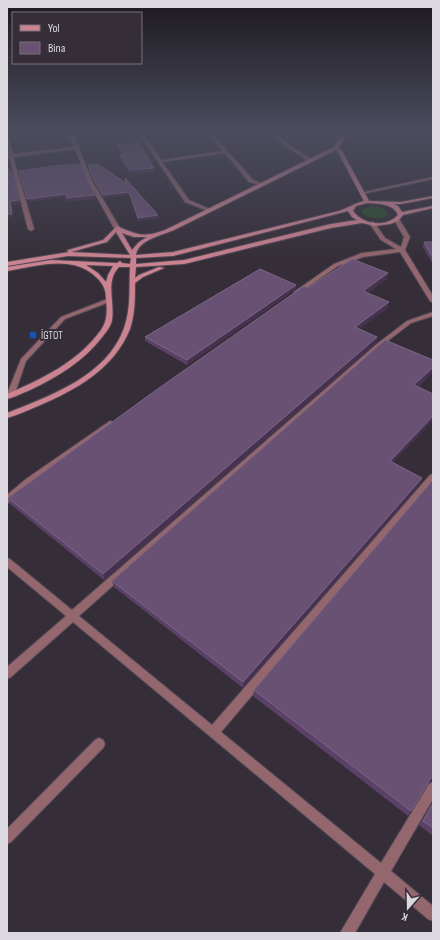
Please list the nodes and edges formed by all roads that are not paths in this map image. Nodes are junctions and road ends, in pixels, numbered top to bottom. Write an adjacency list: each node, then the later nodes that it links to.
1 (15, 175): 21 (street)
2 (87, 175): 20 (street)
3 (169, 175): 15 (street)
4 (246, 175): 8 (street)
5 (280, 175): 8 (main road)
6 (353, 175): 9 (main road)
7 (433, 178): 9 (street)
8 (261, 184): 15 (main road)
9 (362, 193): 11 (main road)
10 (433, 197): 12 (main road)
11 (367, 202): 12 (main road); 14 (main road)
12 (383, 203): 16 (main road)
13 (433, 207): 16 (main road)
14 (351, 208): 18 (main road); 25 (main road)
15 (210, 210): 22 (main road)
16 (401, 214): 17 (main road)
17 (397, 220): 19 (main road); 23 (street)
18 (363, 221): 19 (main road); 26 (main road)
19 (372, 223): 23 (street)
20 (117, 228): 22 (main road); 24 (main road); 25 (main road)
21 (31, 229)
22 (172, 229): 25 (main road)
23 (402, 250): 34 (street); 36 (street)
24 (54, 256): 25 (main road); 28 (main road)
25 (133, 256): 29 (main road); 30 (main road)
26 (184, 262): 30 (main road); 32 (main road)
27 (76, 263): 29 (main road); 31 (main road); 33 (main road)
28 (7, 264)
29 (117, 265): 30 (main road); 33 (main road)
30 (133, 265): 32 (main road)
31 (7, 269)
32 (132, 283): 39 (main road)
33 (108, 289): 35 (main road)
34 (290, 297)
35 (110, 300): 38 (street); 38 (main road)
36 (433, 301)
37 (433, 314): 44 (street)
38 (9, 396)
39 (7, 416)
40 (114, 421): 42 (street)
41 (433, 477): 46 (street)
42 (7, 500)
43 (7, 562): 44 (street)
44 (72, 616): 45 (street); 46 (street)
45 (7, 674)
46 (213, 732): 50 (street)
47 (99, 744): 49 (street)
48 (433, 788): 50 (street)
49 (7, 838)
50 (382, 871): 51 (street); 52 (street)
51 (433, 914)
52 (347, 933)

